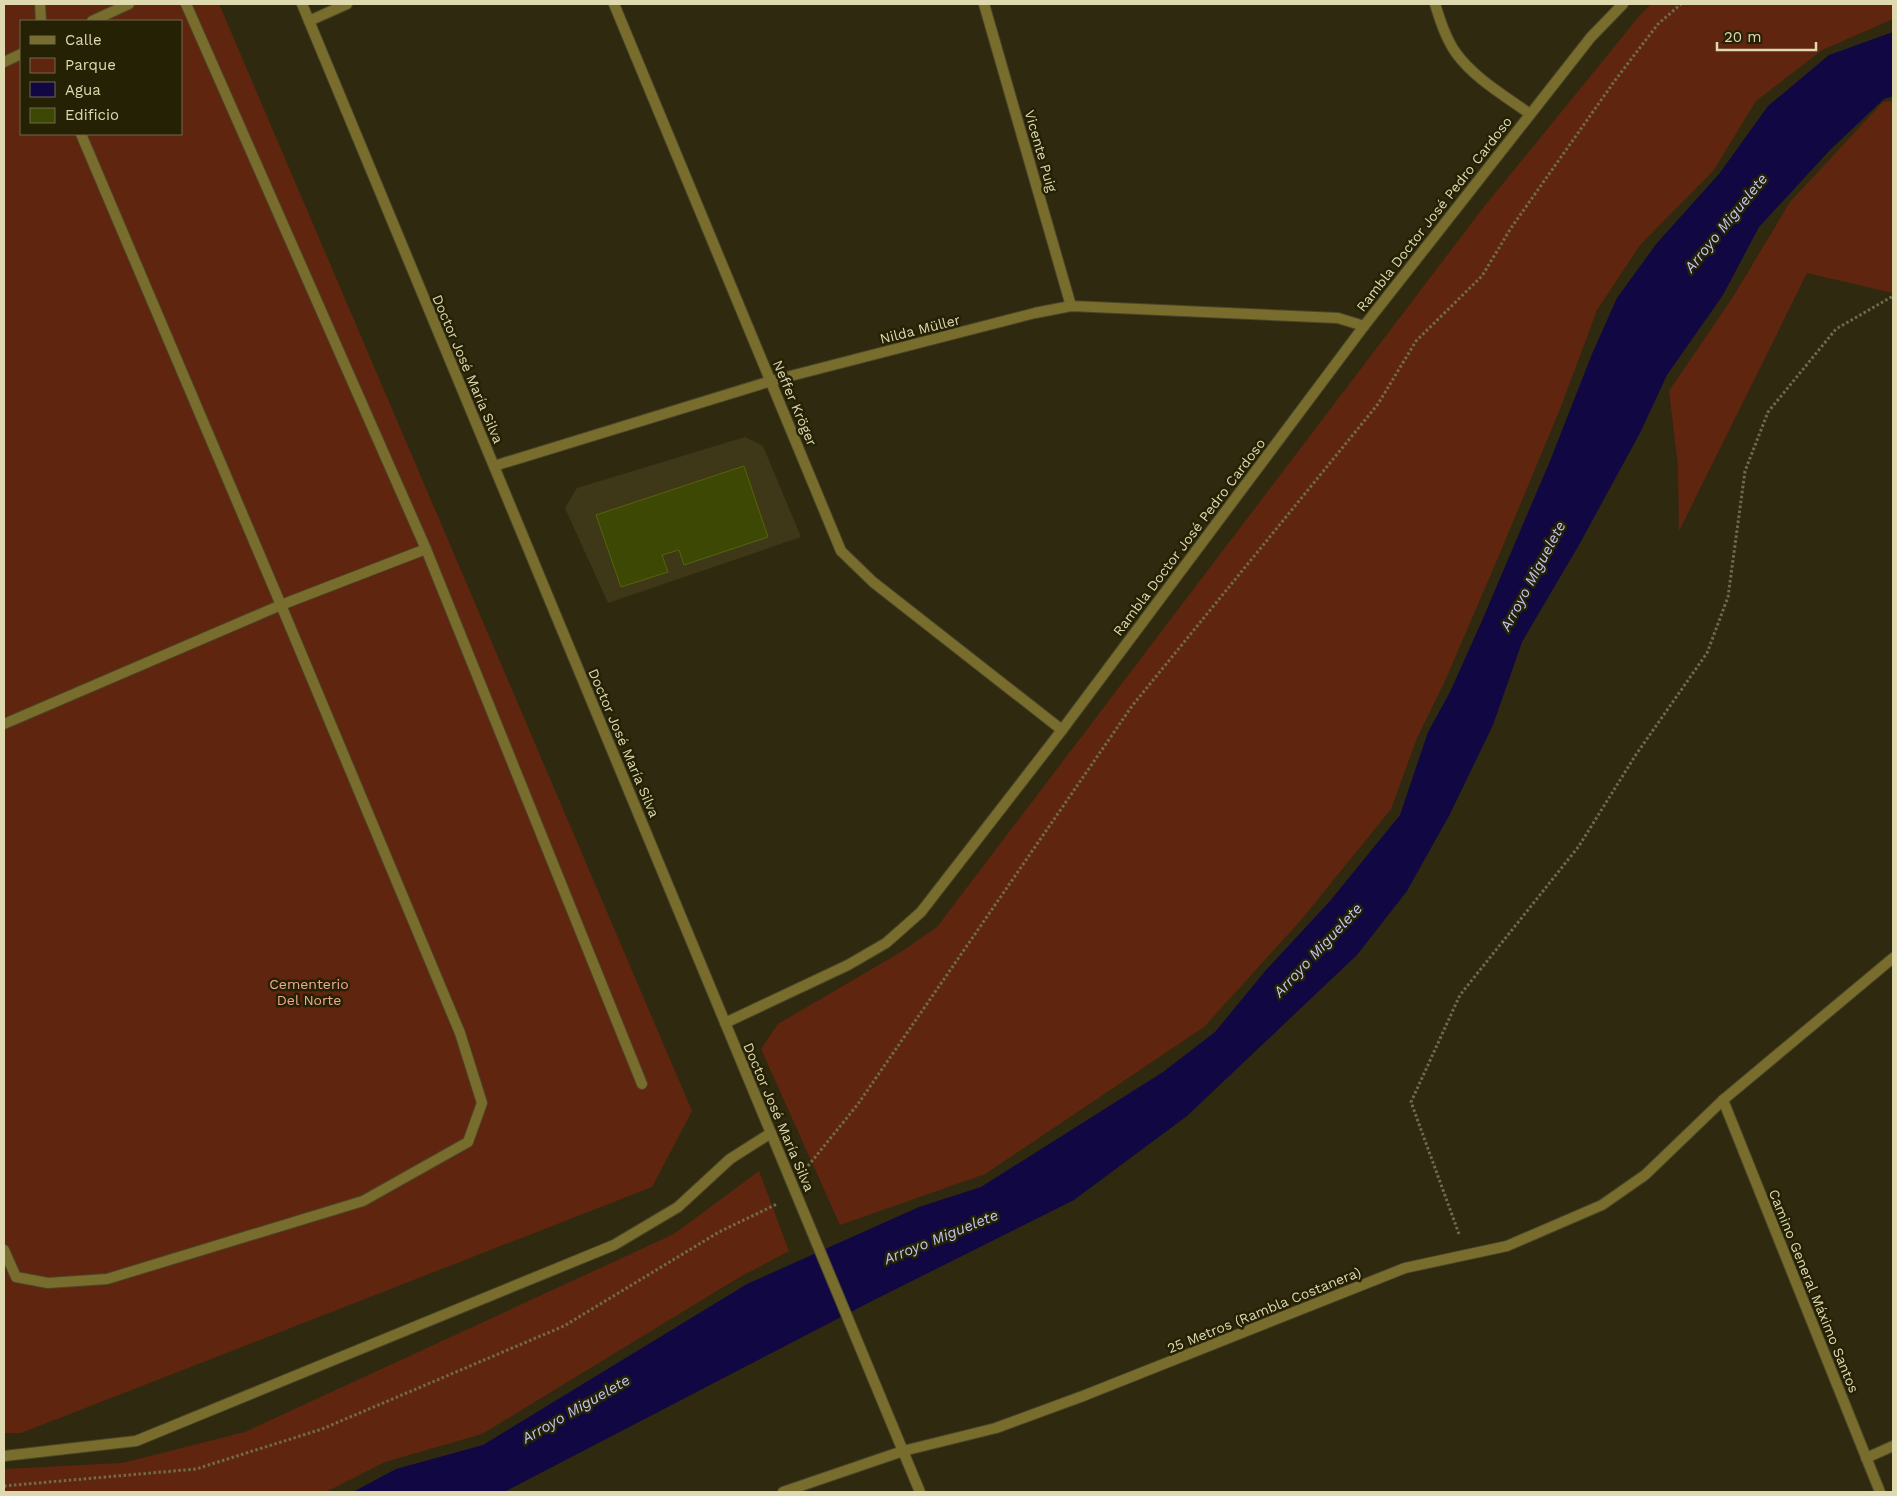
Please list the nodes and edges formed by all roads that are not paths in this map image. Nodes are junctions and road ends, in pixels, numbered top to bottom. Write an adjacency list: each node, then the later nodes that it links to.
1 (40, 4): 10 (street)
2 (129, 4): 11 (street)
3 (186, 4): 21 (street)
4 (302, 4): 12 (street, Doctor José María Silva)
5 (346, 4): 12 (street)
6 (614, 4): 19 (street, Neffer Kröger)
7 (984, 4): 17 (street, Vicente Puig)
8 (1435, 4): 15 (street)
9 (1624, 4): 15 (street, Rambla Doctor José Pedro Cardoso)
10 (41, 20)
11 (94, 20)
12 (309, 21): 20 (street, Doctor José María Silva)
13 (20, 54): 14 (street)
14 (4, 62)
15 (1530, 114): 18 (street, Rambla Doctor José Pedro Cardoso)
16 (81, 135): 22 (street)
17 (1071, 306): 18 (street, Nilda Müller); 19 (street, Nilda Müller)
18 (1364, 326): 24 (street, Rambla Doctor José Pedro Cardoso)
19 (771, 382): 20 (street, Nilda Müller); 24 (street, Neffer Kröger)
20 (494, 466): 26 (street, Doctor José María Silva)
21 (426, 549): 22 (street); 27 (street)
22 (281, 605): 23 (street); 30 (street)
23 (4, 724)
24 (1062, 730): 26 (street, Rambla Doctor José Pedro Cardoso)
25 (1893, 958): 28 (street, 25 Metros (Rambla Costanera))
26 (725, 1023): 29 (street, Doctor José María Silva)
27 (642, 1084)
28 (1723, 1100): 32 (street, 25 Metros (Rambla Costanera)); 34 (street, Camino General Máximo Santos)
29 (771, 1133): 32 (street, Doctor José María Silva); 33 (street)
30 (4, 1250)
31 (1893, 1446): 34 (street)
32 (903, 1450): 35 (street, 25 Metros (Rambla Costanera)); 36 (street, Doctor José María Silva)
33 (4, 1456)
34 (1866, 1458): 37 (street, Camino General Máximo Santos)
35 (783, 1492)
36 (920, 1492)
37 (1880, 1492)

